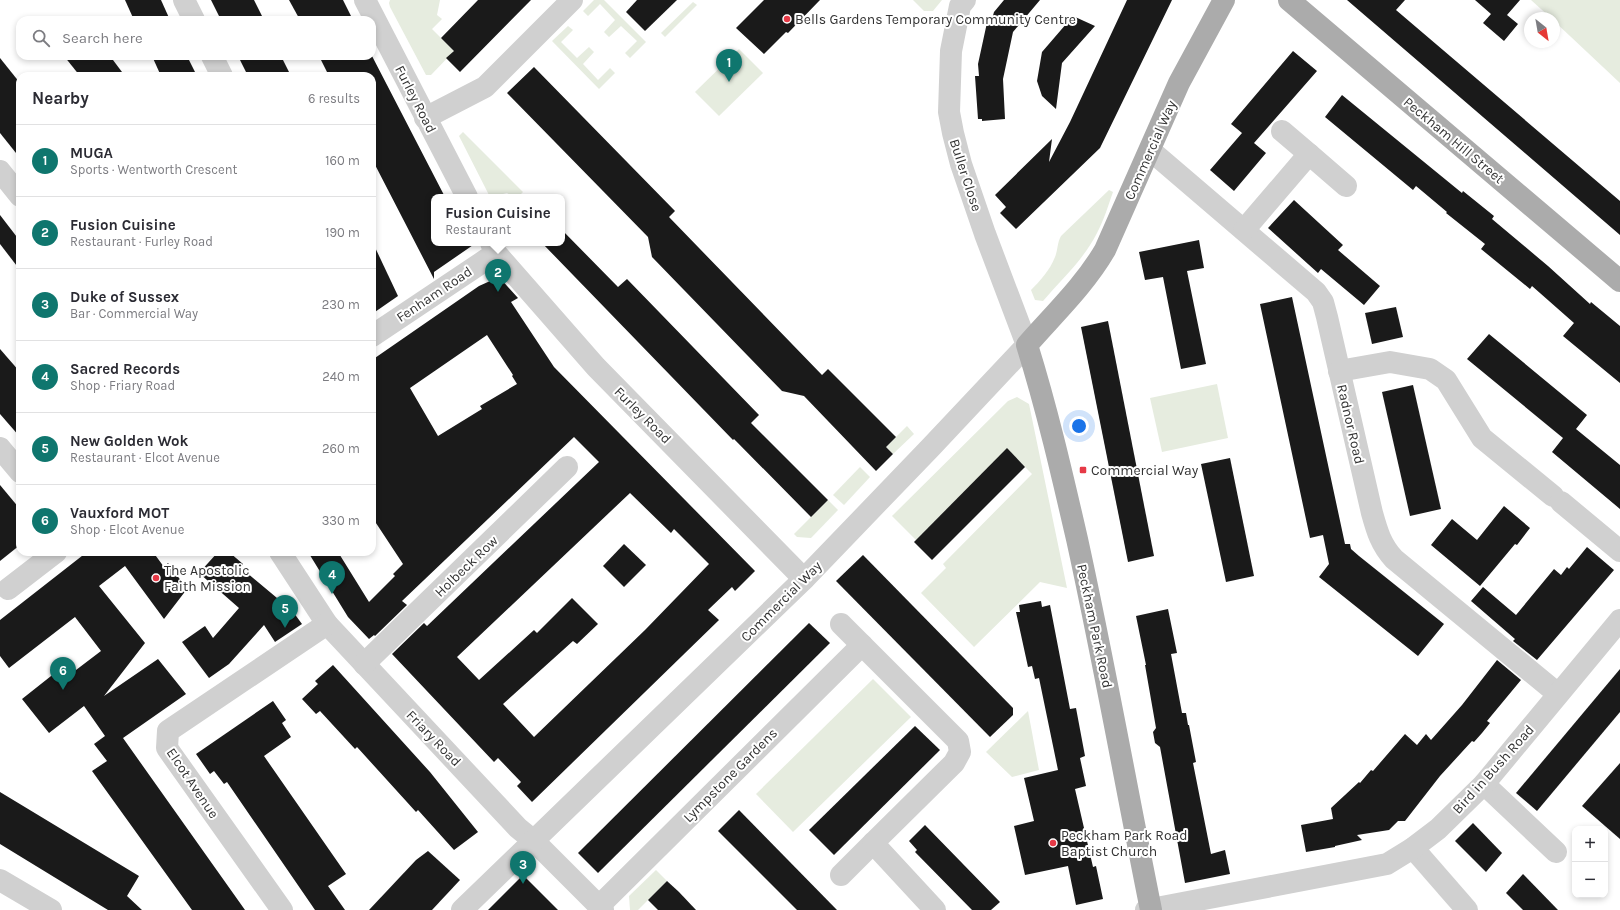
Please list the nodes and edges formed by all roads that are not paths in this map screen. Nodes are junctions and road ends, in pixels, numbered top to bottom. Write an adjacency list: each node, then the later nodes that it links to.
1 (184, 0): 7 (street)
2 (365, 0): 8 (street, Furley Road)
3 (572, 0): 12 (street)
4 (965, 0): 24 (street, Buller Close)
5 (1224, 0): 14 (main road, Commercial Way)
6 (1289, 0): 22 (main road, Peckham Hill Street)
7 (192, 16)
8 (373, 16)
9 (376, 22): 12 (street, Furley Road)
10 (214, 60): 11 (street)
11 (220, 72)
12 (425, 118): 19 (street, Furley Road)
13 (1282, 131): 15 (street)
14 (1150, 150): 20 (street, Radnor Road); 24 (main road, Commercial Way)
15 (1309, 154): 17 (street); 20 (street)
16 (0, 171): 18 (street)
17 (1346, 186)
18 (16, 191)
19 (465, 194)
20 (1244, 230): 25 (street, Radnor Road)
21 (493, 248): 23 (street, Fenham Road); 32 (street, Furley Road)
22 (1620, 281)
23 (376, 333)
24 (1027, 345): 32 (street, Commercial Way); 52 (main road, Peckham Park Road)
25 (1339, 371): 29 (street); 39 (street, Radnor Road)
26 (0, 448): 27 (street)
27 (16, 467)
28 (567, 467): 38 (street, Holbeck Row)
29 (1620, 550)
30 (51, 556): 33 (street)
31 (283, 556): 35 (street, Friary Road)
32 (804, 579): 41 (street, Commercial Way)
33 (3, 593)
34 (1620, 620): 39 (street, Bird in Bush Road)
35 (327, 624): 38 (street, Friary Road); 49 (street, Elcot Avenue)
36 (841, 624): 37 (street)
37 (862, 645): 42 (street); 47 (street, Lympstone Gardens)
38 (364, 664): 41 (street, Friary Road)
39 (1558, 694): 40 (street, Bird in Bush Road)
40 (1484, 784): 43 (street, Bird in Bush Road); 44 (street)
41 (534, 841): 47 (street, Friary Road); 50 (street, Commercial Way)
42 (873, 843): 45 (street); 51 (street)
43 (1413, 848): 52 (street, Bird in Bush Road); 53 (street)
44 (1556, 852)
45 (840, 876)
46 (0, 880): 48 (street)
47 (601, 908)
48 (51, 910)
49 (282, 910)
50 (462, 910)
51 (935, 910)
52 (1149, 910)
53 (1467, 910)

